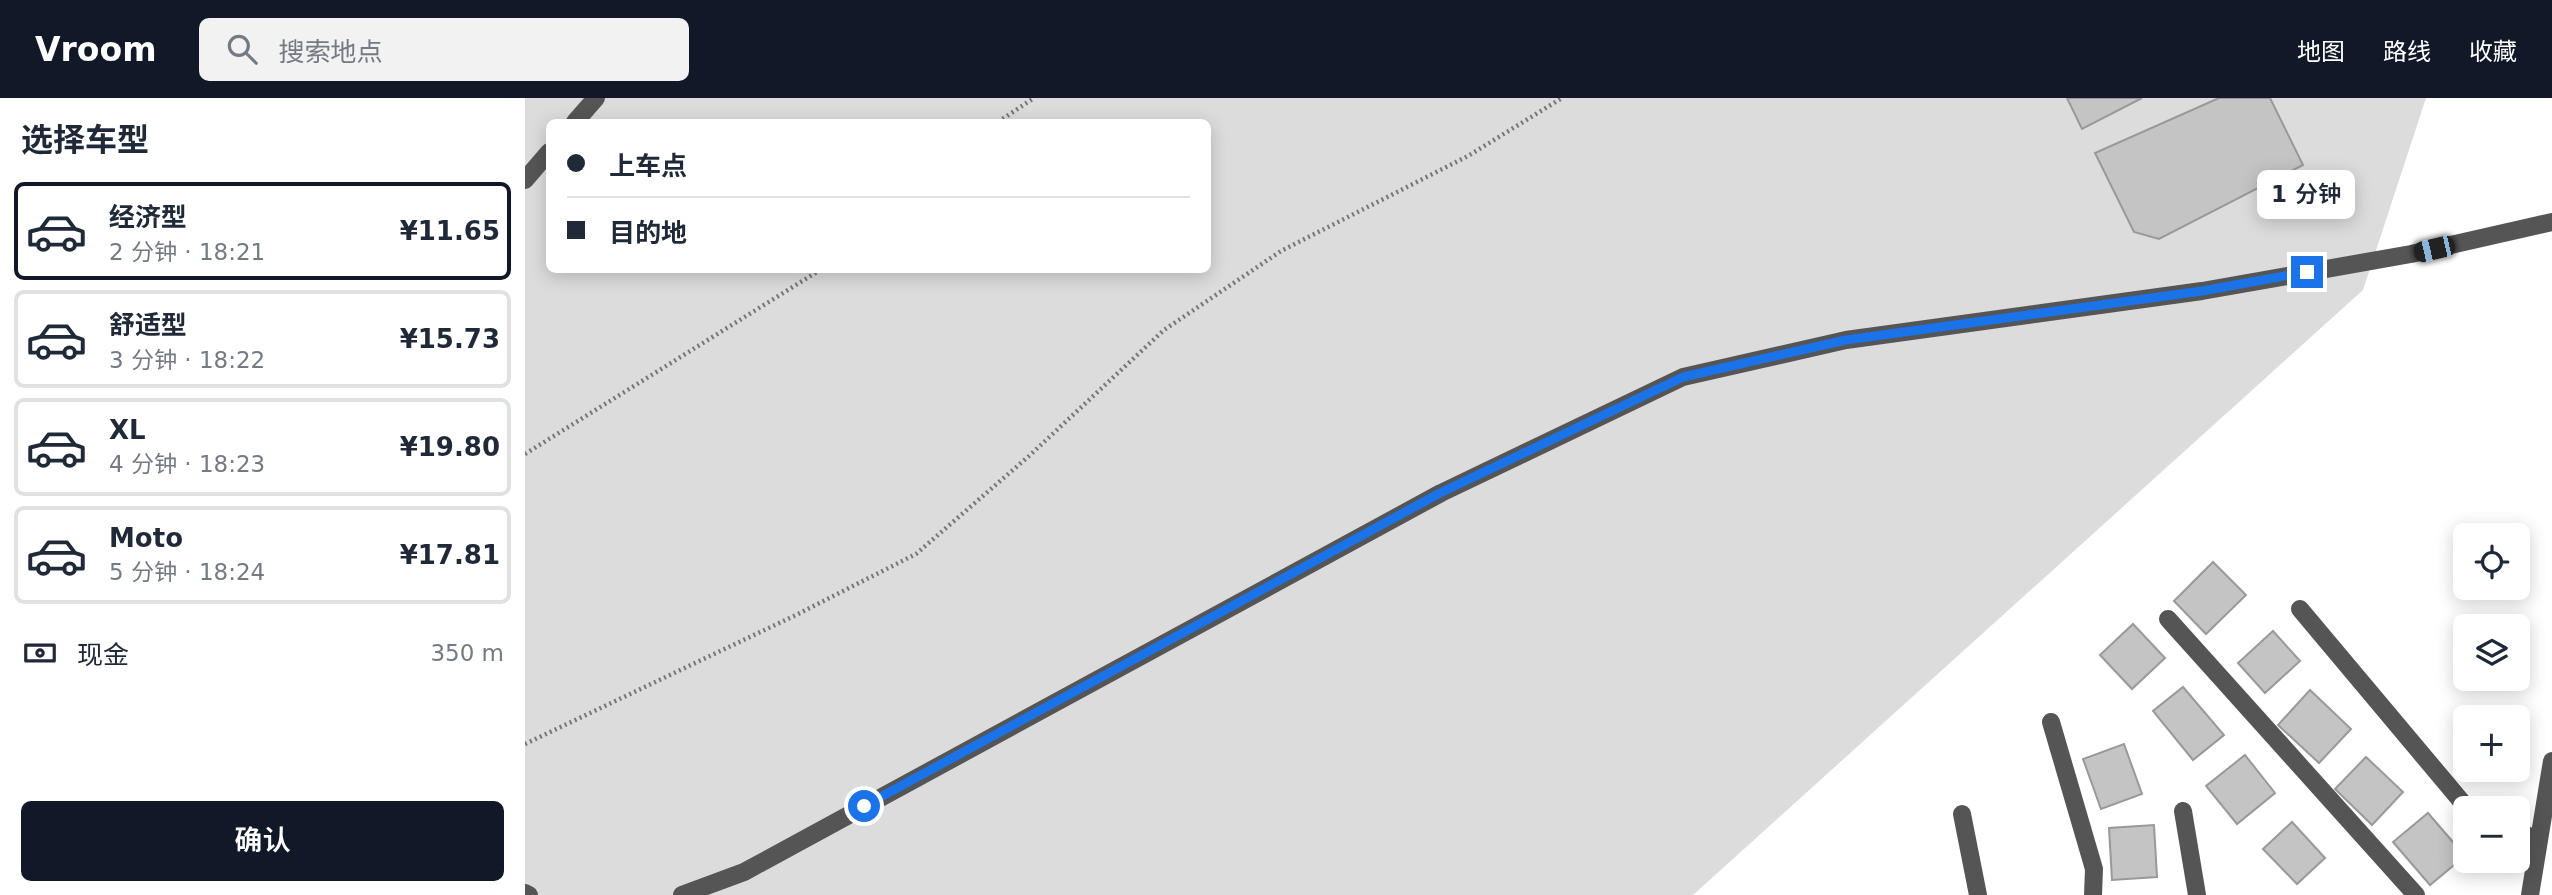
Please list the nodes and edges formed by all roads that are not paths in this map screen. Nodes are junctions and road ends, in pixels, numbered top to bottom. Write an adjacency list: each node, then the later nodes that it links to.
1 (596, 98): 2 (street)
2 (578, 119)
3 (546, 156): 4 (street)
4 (525, 180)
5 (2552, 222): 15 (street)
6 (2300, 609): 10 (street)
7 (2168, 619): 19 (street)
8 (2051, 722): 17 (street)
9 (2552, 761): 14 (street)
10 (2457, 796)
11 (2183, 811): 18 (street)
12 (1962, 814): 16 (street)
13 (2530, 836): 14 (street)
14 (2539, 839): 20 (street)
15 (682, 895)
16 (1978, 895)
17 (2093, 895)
18 (2197, 895)
19 (2416, 895)
20 (2530, 895)

